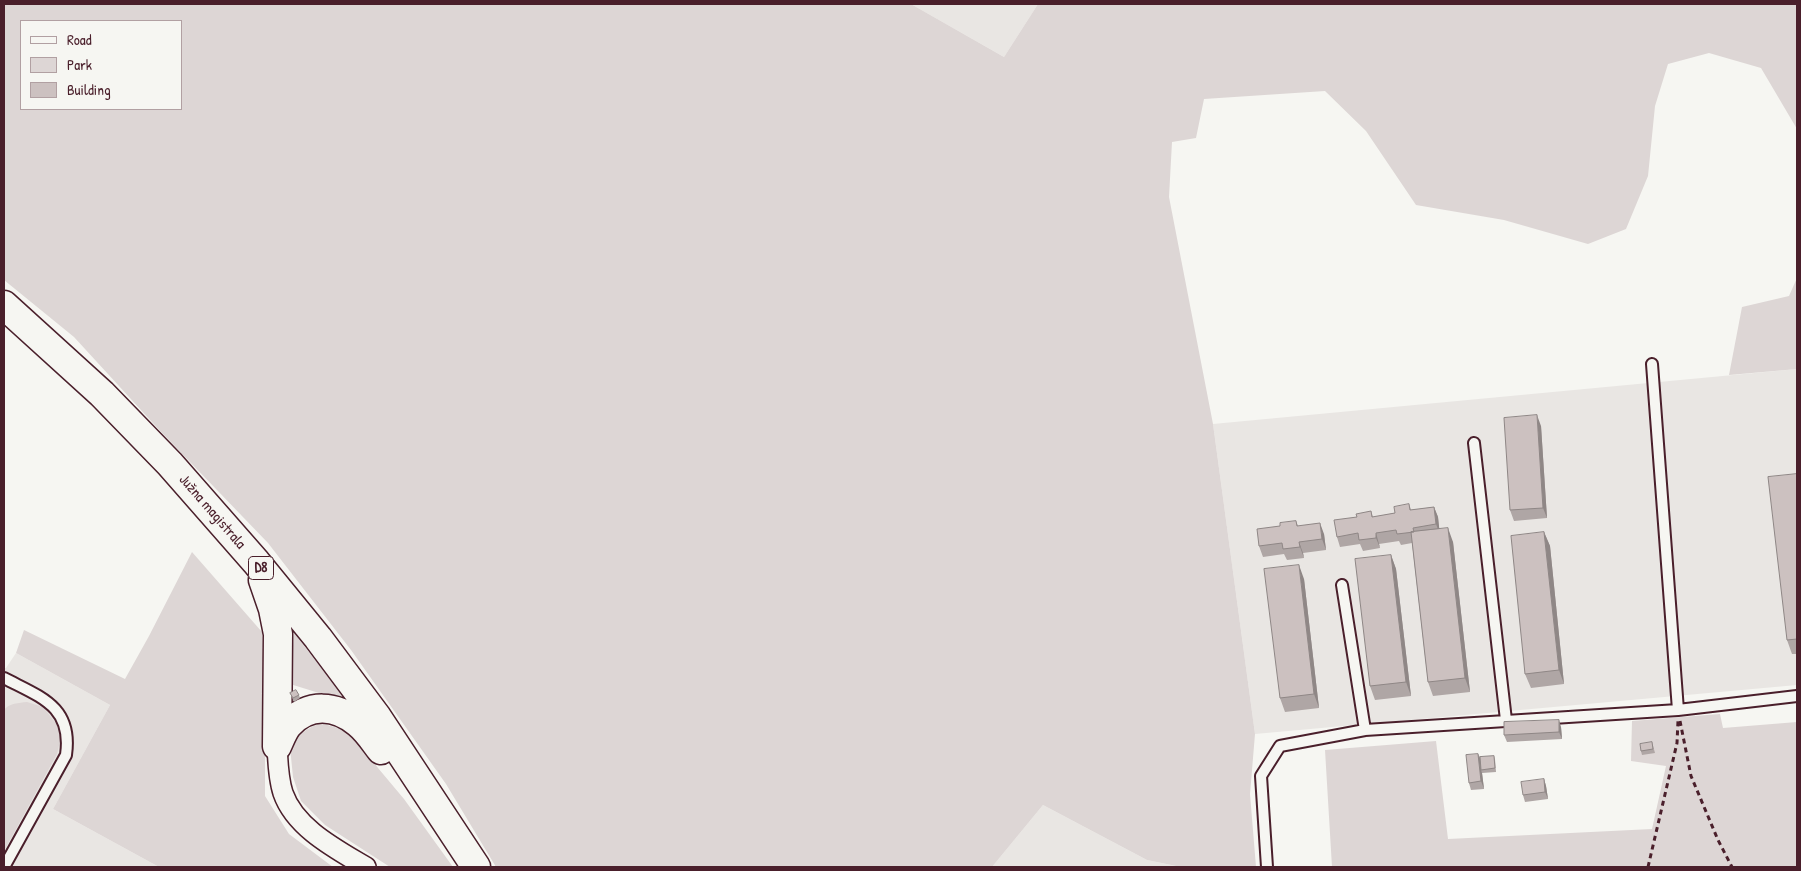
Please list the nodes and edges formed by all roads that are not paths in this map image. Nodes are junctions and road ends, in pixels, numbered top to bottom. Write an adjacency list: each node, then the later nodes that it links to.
1 (4, 305): 4 (main road, Južna magistrala / D8)
2 (1652, 364): 8 (lane)
3 (1474, 443): 9 (lane)
4 (256, 562): 11 (main road); 12 (main road, Južna magistrala / D8)
5 (1342, 585): 10 (lane)
6 (4, 678): 13 (lane)
7 (1797, 696): 8 (lane)
8 (1678, 710): 9 (lane)
9 (1506, 720): 10 (lane)
10 (1365, 730): 16 (lane)
11 (277, 746): 12 (main road); 14 (street)
12 (427, 794): 15 (main road, Južna magistrala / D8)
13 (4, 867)
14 (366, 867)
15 (476, 867)
16 (1268, 867)

